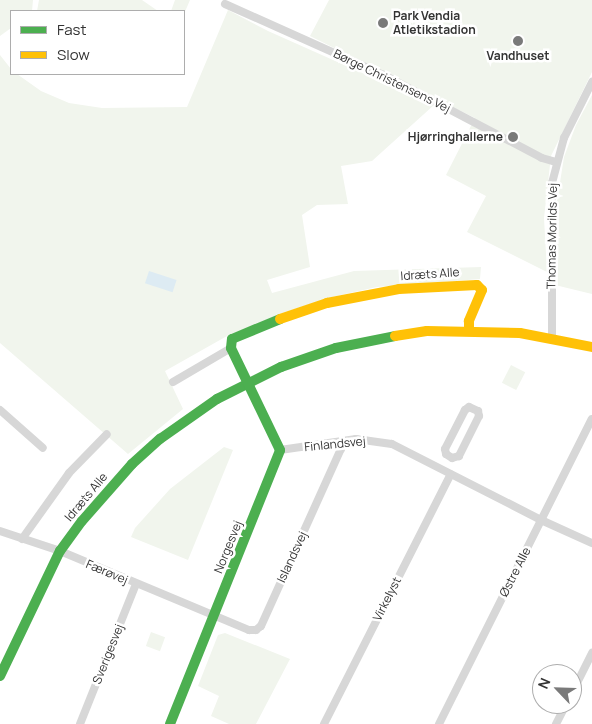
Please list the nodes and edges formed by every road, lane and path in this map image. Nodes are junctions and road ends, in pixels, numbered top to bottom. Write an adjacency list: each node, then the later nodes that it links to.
1 (225, 4): 3 (street, Børge Christensens Vej)
2 (592, 82): 3 (street, Thomas Morilds Vej)
3 (556, 162): 5 (street, Thomas Morilds Vej)
4 (469, 330): 5 (street, Idræts Alle); 7 (street, Idræts Alle); 9 (street, Idræts Alle)
5 (552, 338): 6 (street, Idræts Alle)
6 (592, 347)
7 (231, 348): 8 (street, Idræts Alle); 9 (street)
8 (173, 382)
9 (248, 382): 15 (street); 23 (street, Idræts Alle)
10 (0, 411): 14 (street)
11 (592, 419): 19 (street, Østre Alle)
12 (107, 434): 21 (street)
13 (342, 441): 15 (street, Finlandsvej); 17 (street, Finlandsvej); 25 (street, Islandsvej)
14 (43, 448)
15 (280, 450): 25 (street, Norgesvej)
16 (450, 457): 16 (street); 17 (street)
17 (444, 470): 18 (street, Finlandsvej)
18 (451, 474): 19 (street, Finlandsvej); 31 (street, Virkelyst)
19 (542, 520): 22 (street, Finlandsvej); 32 (street, Østre Alle)
20 (0, 531): 21 (street, Færøvej)
21 (22, 539): 23 (street, Færøvej)
22 (592, 542)
23 (60, 551): 24 (street, Færøvej); 28 (street, Idræts Alle)
24 (136, 584): 25 (street, Færøvej); 29 (street, Sverigesvej)
25 (214, 616): 30 (street, Norgesvej)
26 (592, 653): 27 (street)
27 (582, 673)
28 (0, 676)
29 (80, 724)
30 (170, 724)
31 (324, 724)
32 (439, 724)

